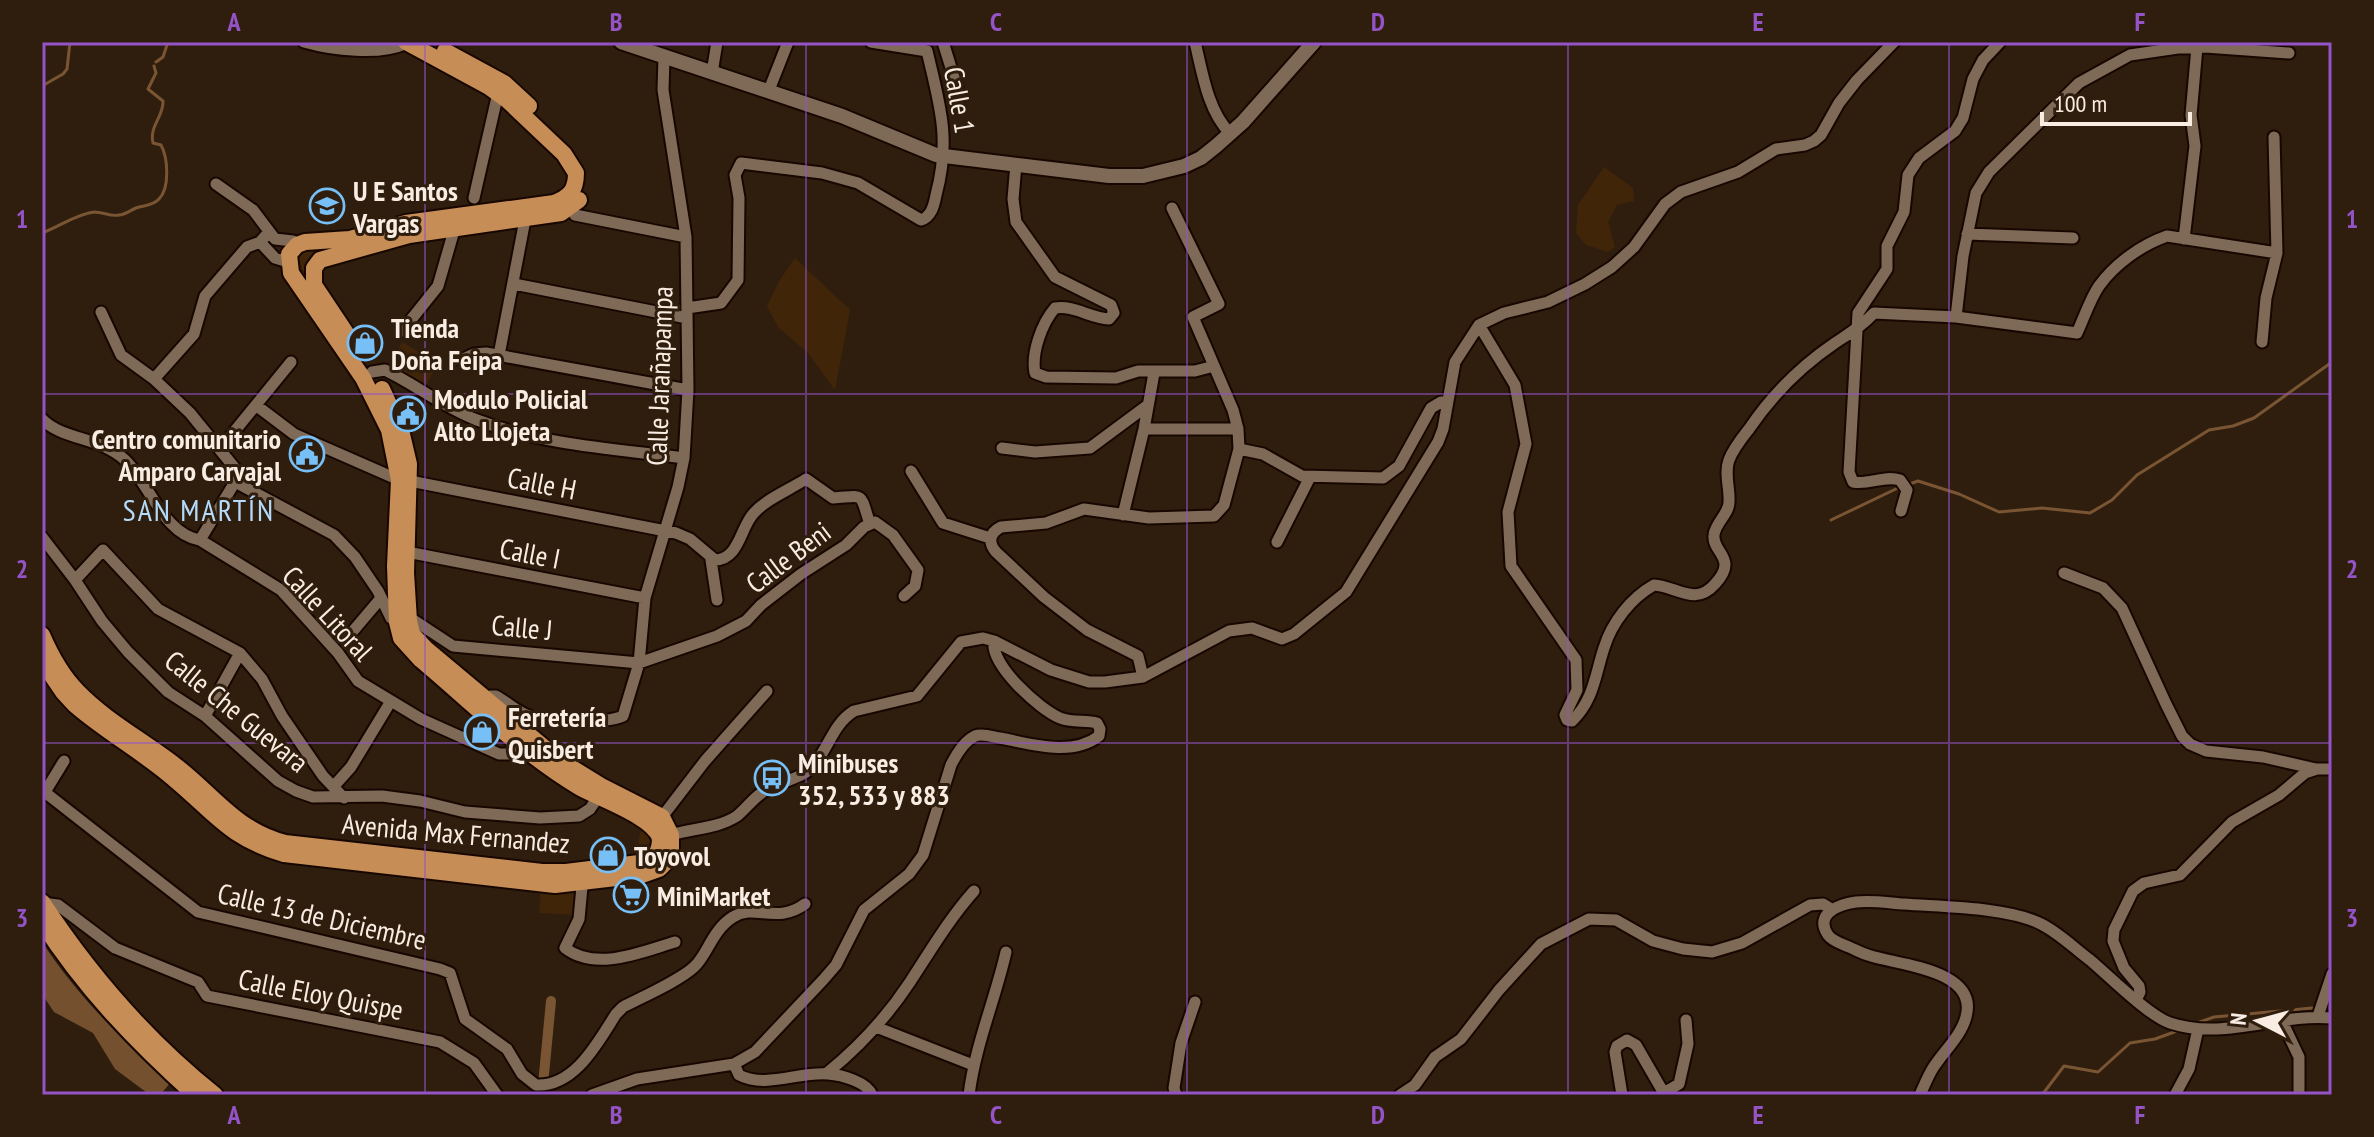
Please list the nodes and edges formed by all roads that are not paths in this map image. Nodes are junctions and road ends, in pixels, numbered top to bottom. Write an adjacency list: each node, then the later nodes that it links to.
1 (304, 42): 2 (street)
2 (406, 42): 20 (main road)
3 (427, 42): 20 (main road)
4 (621, 42): 17 (street)
5 (717, 42): 18 (street)
6 (788, 42): 21 (street)
7 (871, 42): 15 (street)
8 (918, 42): 15 (street)
9 (1195, 42): 22 (street)
10 (1314, 42): 22 (street)
11 (1894, 42): 45 (street)
12 (2000, 42): 46 (street)
13 (946, 43): 15 (street); 19 (street)
14 (2197, 47): 16 (street); 33 (street); 36 (street)
15 (927, 51): 24 (street, Calle 1)
16 (2289, 53)
17 (664, 57): 18 (street); 34 (street, Calle Jarañapampa)
18 (712, 73): 21 (street)
19 (957, 87)
20 (501, 88): 27 (street); 28 (main road)
21 (769, 90): 24 (street)
22 (1230, 133): 25 (street)
23 (2274, 137): 39 (street)
24 (945, 157): 25 (street); 43 (street, Calle 1)
25 (1016, 164): 53 (street)
26 (216, 184): 32 (street)
27 (474, 198)
28 (567, 204): 30 (main road); 34 (street)
29 (1172, 208): 52 (street)
30 (522, 213): 31 (main road); 41 (street)
31 (451, 222): 38 (main road); 47 (street); 54 (main road)
32 (269, 232): 37 (street); 38 (street)
33 (1967, 234): 35 (street); 44 (street)
34 (686, 237): 43 (street, Calle Jarañapampa)
35 (2073, 238)
36 (2184, 239): 39 (street); 44 (street)
37 (260, 242): 40 (street); 55 (street)
38 (297, 245): 40 (main road)
39 (2277, 253): 48 (street)
40 (288, 262): 54 (main road)
41 (514, 284): 43 (street); 49 (street)
42 (101, 312): 55 (street)
43 (687, 313): 56 (street, Calle Jarañapampa)
44 (1956, 317): 46 (street)
45 (1479, 325): 46 (street); 57 (street)
46 (1857, 330): 71 (street)
47 (402, 331)
48 (2262, 342)
49 (499, 355): 50 (street); 56 (street)
50 (461, 360)
51 (291, 362): 59 (street)
52 (1214, 366): 53 (street); 62 (street)
53 (1154, 373): 58 (street)
54 (368, 375): 66 (street); 69 (main road)
55 (154, 379): 64 (street)
56 (688, 390): 66 (street, Calle Jarañapampa)
57 (1446, 402): 68 (street); 94 (street)
58 (1148, 405): 61 (street); 63 (street)
59 (257, 406): 64 (street); 69 (street, Calle H)
60 (42, 419): 77 (street, Calle Litoral)
61 (1144, 429): 62 (street); 72 (street)
62 (1238, 429): 65 (street)
63 (1002, 448)
64 (220, 449): 70 (street)
65 (1239, 449): 68 (street); 72 (street)
66 (684, 458): 74 (street, Calle Jarañapampa)
67 (911, 471): 76 (street)
68 (1310, 477): 78 (street)
69 (404, 480): 74 (street, Calle H); 79 (main road); 87 (main road)
70 (235, 482): 77 (street); 84 (street)
71 (1901, 511)
72 (1123, 515): 76 (street)
73 (870, 524): 80 (street); 83 (street, Calle Beni); 93 (street, Calle Beni)
74 (666, 531): 80 (street, Calle H); 85 (street, Calle Jarañapampa)
75 (42, 537): 82 (street, Calle Che Guevara)
76 (990, 538): 94 (street)
77 (200, 540): 96 (street, Calle Litoral)
78 (1277, 542)
79 (407, 552): 85 (street, Calle I); 87 (main road)
80 (711, 560): 86 (street)
81 (2064, 573): 102 (street)
82 (75, 580): 91 (street); 98 (street, Calle Che Guevara)
83 (904, 596)
84 (381, 598): 87 (street); 89 (street)
85 (645, 598): 93 (street, Calle Jarañapampa)
86 (717, 600)
87 (403, 621): 93 (street, Calle J); 97 (main road, Avenida Max Fernandez)
88 (42, 636): 100 (main road, Avenida Max Fernandez)
89 (348, 637)
90 (994, 641): 94 (street); 109 (street); 127 (street)
91 (240, 653): 98 (street); 104 (street)
92 (42, 661): 100 (main road, Avenida Max Fernandez)
93 (639, 663): 97 (street, Calle Jarañapampa)
94 (1143, 677)
95 (767, 691): 108 (street)
96 (391, 701): 99 (street, Calle Litoral); 104 (street)
97 (486, 708): 99 (main road, Avenida Max Fernandez)
98 (205, 716): 107 (street, Calle Che Guevara)
99 (526, 741): 106 (main road, Avenida Max Fernandez)
100 (153, 756): 110 (main road, Avenida Max Fernandez)
101 (64, 761): 105 (street)
102 (2317, 769): 103 (street); 119 (street)
103 (2332, 769)
104 (334, 786): 107 (street)
105 (43, 791): 113 (street, Calle 13 de Diciembre)
106 (600, 792): 107 (street, Calle Che Guevara); 108 (main road, Avenida Max Fernandez); 109 (main road, Avenida Max Fernandez)
107 (344, 798)
108 (662, 817): 109 (main road)
109 (666, 836): 110 (main road, Avenida Max Fernandez)
110 (583, 876): 116 (street)
111 (974, 891): 125 (street)
112 (42, 902): 130 (main road); 132 (street, Calle Eloy Quispe)
113 (805, 904)
114 (1831, 909): 119 (street); 137 (street); 139 (street)
115 (42, 922): 130 (main road)
116 (675, 942)
117 (1006, 952): 128 (street)
118 (2332, 974): 121 (street)
119 (2137, 998): 126 (street)
120 (1195, 1002): 136 (street)
121 (2318, 1016): 122 (street); 123 (street)
122 (2332, 1018)
123 (2281, 1019): 126 (street); 141 (street)
124 (1686, 1020): 138 (street)
125 (876, 1027): 128 (street); 129 (street)
126 (2198, 1029): 140 (street)
127 (734, 1064): 129 (street); 133 (street)
128 (973, 1065): 135 (street)
129 (827, 1073): 134 (street)
130 (194, 1089): 131 (main road)
131 (215, 1095)
132 (497, 1095)
133 (592, 1095)
134 (872, 1095)
135 (969, 1095)
136 (1176, 1095)
137 (1400, 1095)
138 (1622, 1095)
139 (1920, 1095)
140 (2175, 1095)
141 (2299, 1095)

